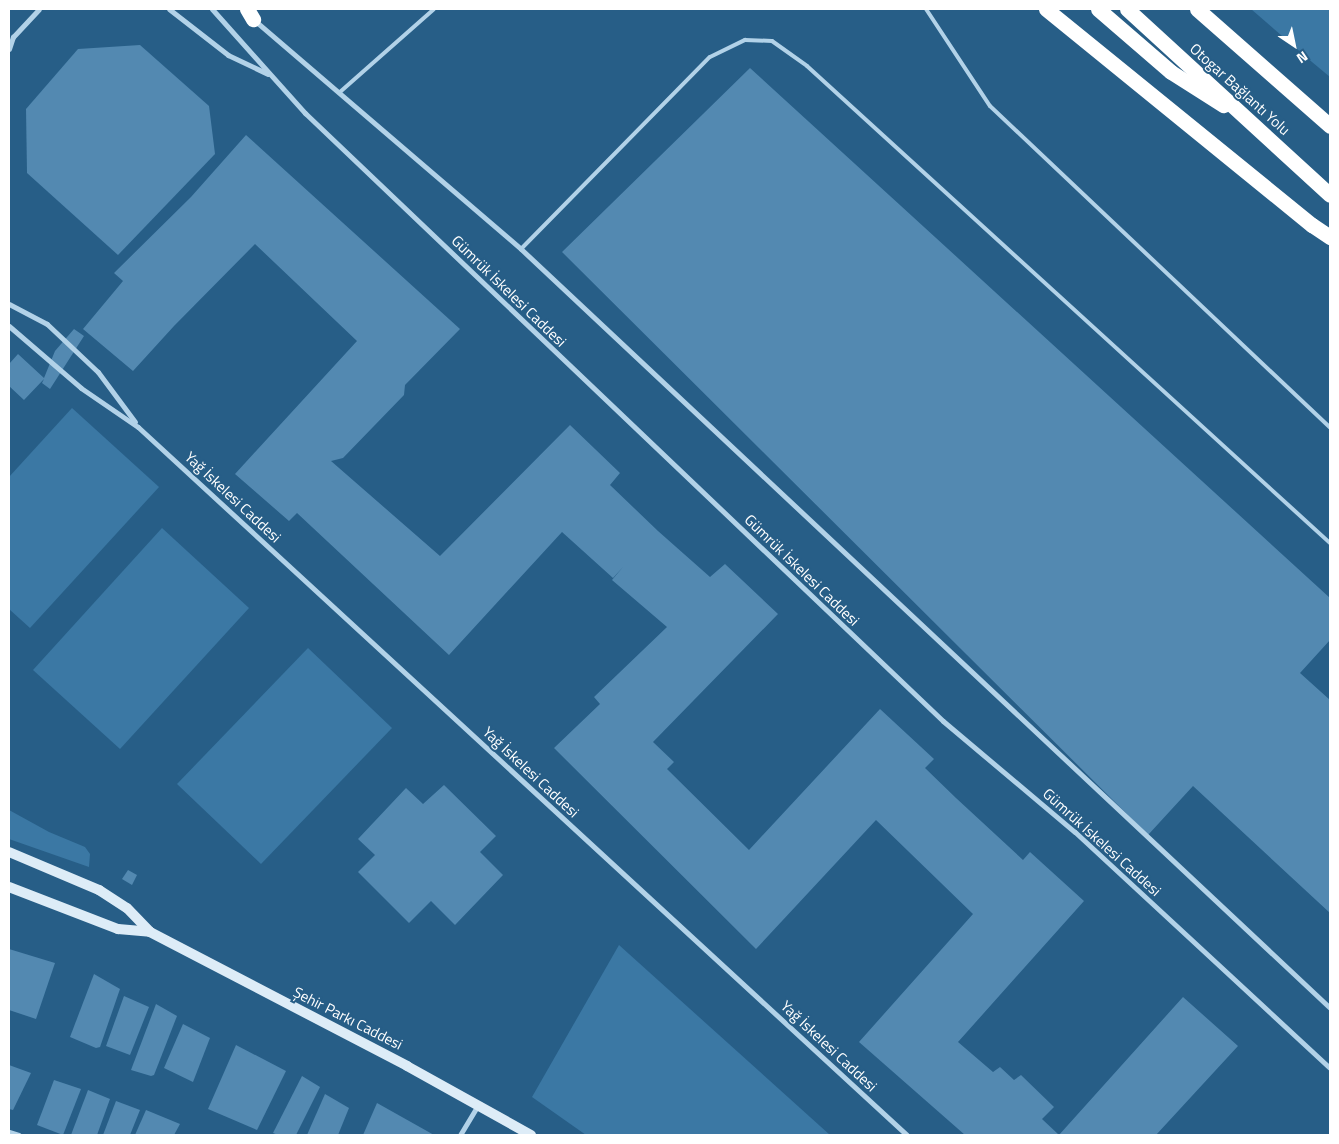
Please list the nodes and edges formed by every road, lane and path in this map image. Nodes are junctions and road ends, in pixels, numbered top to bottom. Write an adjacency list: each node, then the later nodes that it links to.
1 (39, 9): 11 (street)
2 (169, 9): 12 (street)
3 (212, 9): 12 (street, Gümrük İskelesi Caddesi)
4 (434, 9): 13 (lane)
5 (926, 9): 22 (lane)
6 (1046, 9): 17 (highway)
7 (1098, 9): 14 (highway)
8 (1127, 9): 14 (highway, Otogar Bağlantı Yolu)
9 (1197, 9): 15 (highway, Otogar Bağlantı Yolu)
10 (250, 14): 13 (street)
11 (9, 49)
12 (271, 76): 28 (street, Gümrük İskelesi Caddesi)
13 (340, 92): 18 (street)
14 (1244, 116): 16 (highway, Otogar Bağlantı Yolu)
15 (1330, 126)
16 (1330, 195)
17 (1330, 237)
18 (521, 248): 23 (lane); 27 (street)
19 (9, 304): 21 (street)
20 (9, 326): 21 (street)
21 (138, 427): 34 (street, Yağ İskelesi Caddesi)
22 (1330, 428)
23 (1330, 543)
24 (9, 852): 26 (main road, Şehir Parkı Caddesi)
25 (9, 886): 26 (main road, Şehir Parkı Caddesi)
26 (150, 932): 29 (main road, Şehir Parkı Caddesi)
27 (1330, 1008)
28 (1330, 1068)
29 (479, 1105): 32 (street); 33 (main road, Şehir Parkı Caddesi)
30 (9, 1132): 31 (street)
31 (19, 1135)
32 (460, 1135)
33 (531, 1135)
34 (907, 1135)

